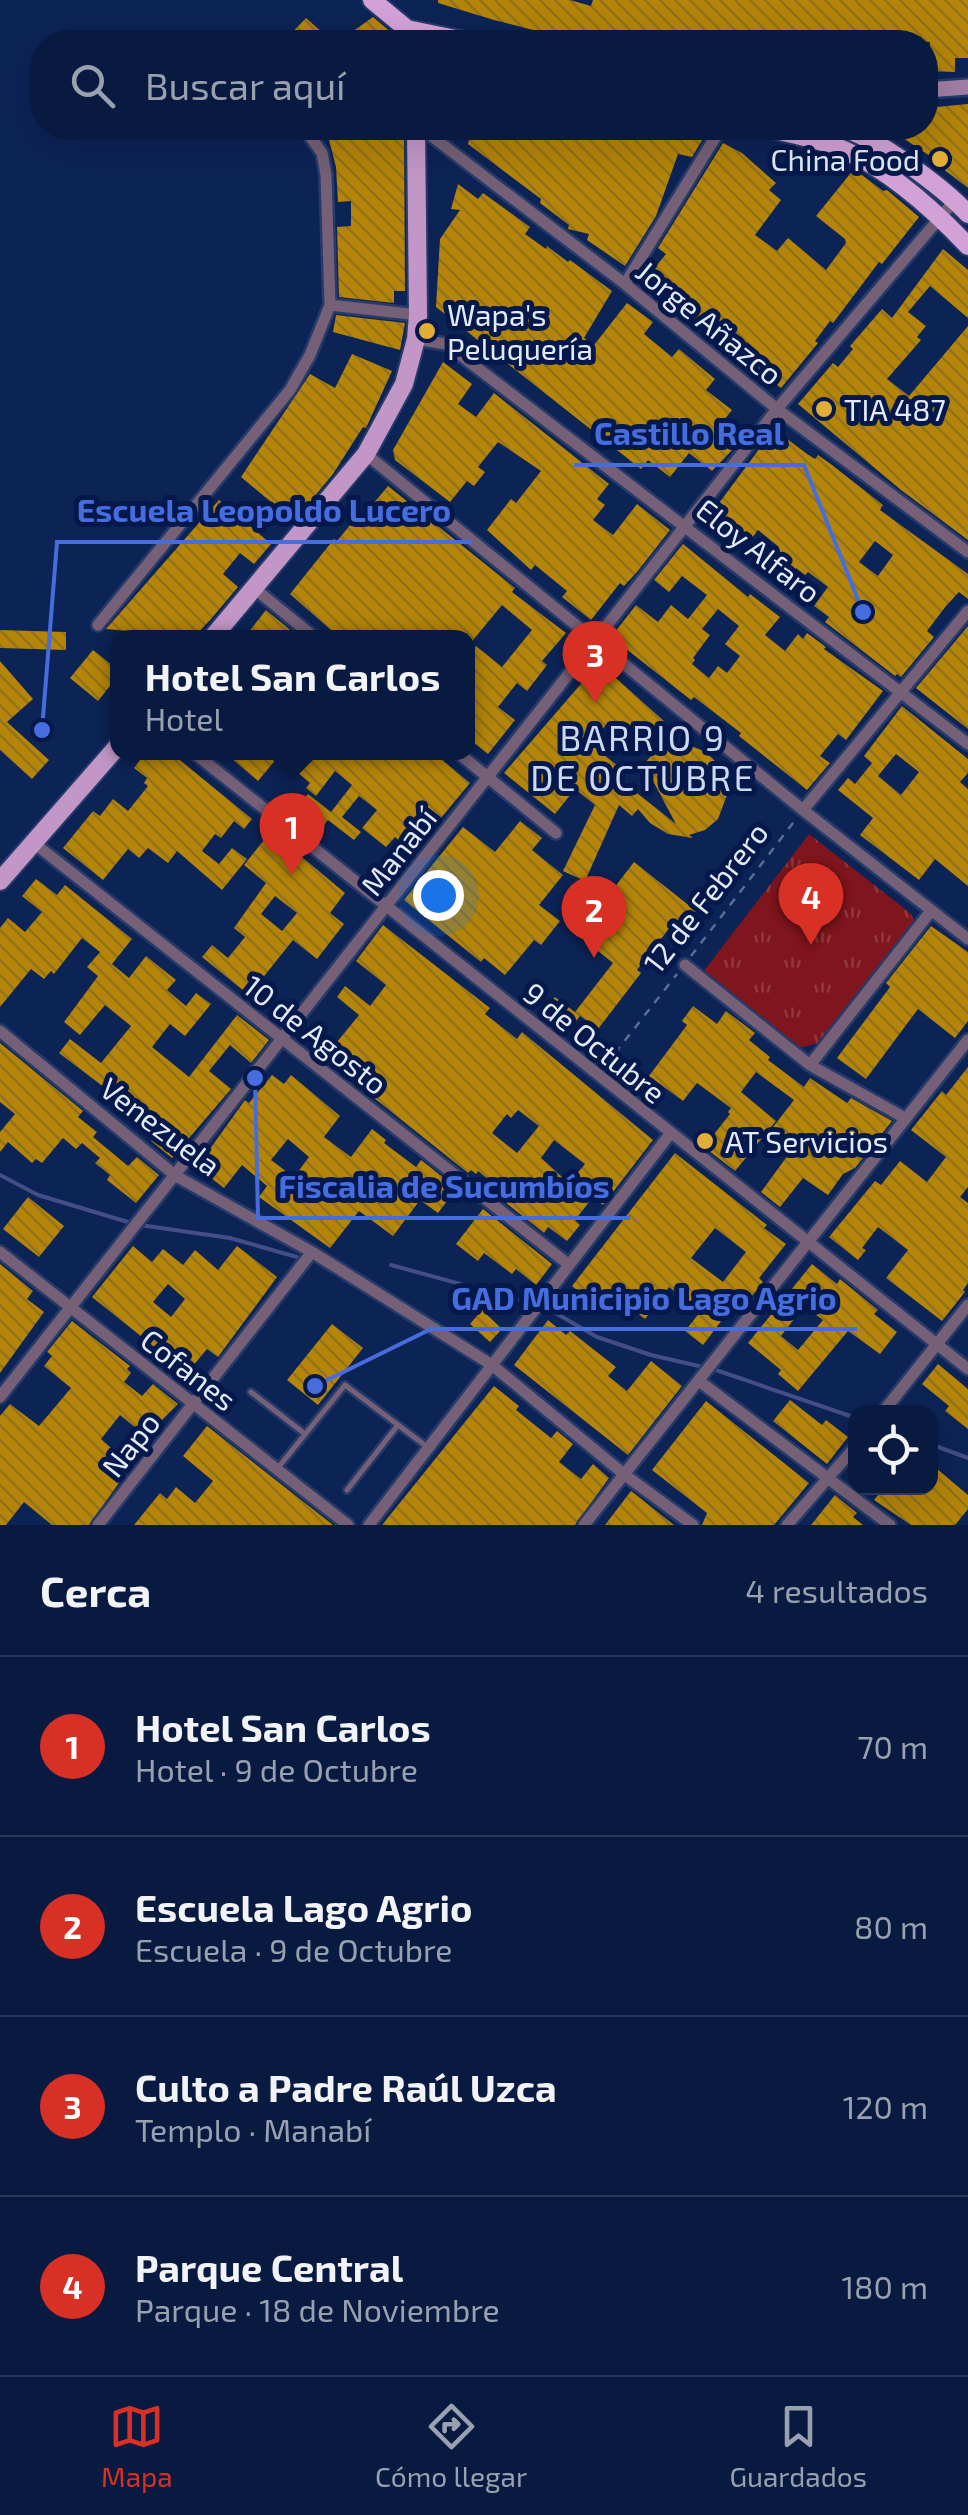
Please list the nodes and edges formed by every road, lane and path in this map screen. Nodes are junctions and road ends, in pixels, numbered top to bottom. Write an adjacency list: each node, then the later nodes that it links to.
1 (372, 0): 2 (highway)
2 (402, 30)
3 (968, 87): 4 (main road)
4 (938, 89)
5 (313, 140): 15 (street)
6 (419, 140): 16 (main road)
7 (435, 140): 14 (street, Jorge Añazco)
8 (714, 140): 14 (street)
9 (811, 140): 12 (highway)
10 (863, 140): 11 (highway)
11 (962, 207): 12 (street, Manabí)
12 (940, 217): 13 (highway); 18 (street, Manabí)
13 (968, 246)
14 (625, 284): 18 (street, Jorge Añazco)
15 (330, 305): 16 (street); 24 (street)
16 (418, 315): 17 (main road)
17 (416, 339): 19 (main road); 20 (street, Eloy Alfaro)
18 (778, 409): 20 (street, Manabí); 21 (street, Jorge Añazco)
19 (366, 454): 22 (main road); 27 (street)
20 (686, 526): 27 (street, Manabí); 28 (street, Eloy Alfaro)
21 (968, 552)
22 (254, 588): 25 (main road); 26 (street)
23 (968, 611): 28 (street, 12 de Febrero)
24 (98, 625)
25 (219, 630)
26 (305, 630)
27 (594, 642): 33 (street, Manabí); 34 (street)
28 (901, 692): 29 (street, Eloy Alfaro); 34 (street, 12 de Febrero)
29 (968, 744)
30 (110, 755): 36 (main road)
31 (203, 760): 38 (street, 9 de Octubre)
32 (467, 760): 33 (street)
33 (488, 777): 35 (street); 38 (street, Manabí)
34 (803, 810): 39 (street); 41 (path, 12 de Febrero)
35 (556, 834)
36 (34, 842): 37 (main road); 43 (street, 10 de Agosto)
37 (0, 881)
38 (387, 906): 43 (street, Manabí); 46 (street, 9 de Octubre)
39 (932, 911): 40 (street); 45 (street)
40 (968, 939)
41 (685, 965): 45 (street); 46 (path, 12 de Febrero)
42 (0, 1032): 49 (street, Venezuela)
43 (284, 1040): 49 (street, Manabí); 53 (street, 10 de Agosto)
44 (968, 1040): 47 (street)
45 (810, 1065): 47 (street)
46 (597, 1076): 48 (street, 9 de Octubre)
47 (905, 1118): 50 (street)
48 (670, 1134): 50 (street, 9 de Octubre); 53 (street)
49 (176, 1176): 52 (street, Venezuela); 55 (street, Manabí)
50 (808, 1240): 56 (street, 9 de Octubre); 59 (street)
51 (0, 1252): 55 (street, Cofanes)
52 (312, 1252): 57 (street, Venezuela); 62 (street, Napo)
53 (568, 1264): 57 (street)
54 (968, 1305): 56 (street)
55 (71, 1308): 61 (street, Manabí); 62 (street, Cofanes)
56 (937, 1344): 58 (street, 9 de Octubre); 63 (street)
57 (492, 1365): 66 (street); 69 (street, Venezuela)
58 (968, 1369)
59 (698, 1381): 69 (street); 70 (street)
60 (251, 1392): 65 (lane)
61 (0, 1397)
62 (193, 1403): 68 (street, Cofanes); 72 (street, Napo)
63 (889, 1405)
64 (398, 1425): 65 (lane); 66 (lane); 71 (lane)
65 (305, 1434): 68 (lane)
66 (428, 1448): 74 (street)
67 (848, 1455): 70 (street)
68 (276, 1469): 73 (street, Cofanes)
69 (625, 1475): 75 (street); 76 (street, Venezuela)
70 (828, 1476): 77 (street); 78 (street)
71 (347, 1490)
72 (98, 1525)
73 (348, 1525)
74 (369, 1525)
75 (584, 1525)
76 (693, 1525)
77 (787, 1525)
78 (890, 1525)

